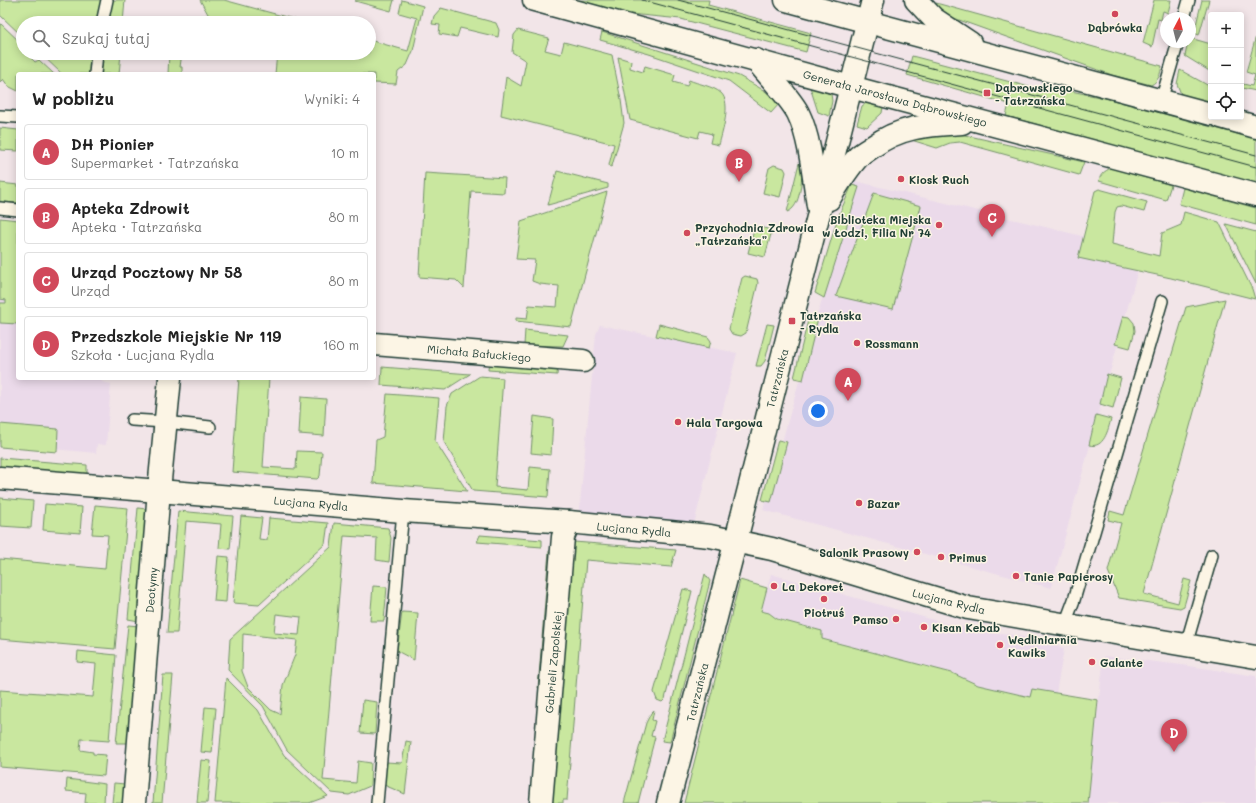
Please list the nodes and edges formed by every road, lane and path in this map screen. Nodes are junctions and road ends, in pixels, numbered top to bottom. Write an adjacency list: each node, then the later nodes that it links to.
1 (107, 0): 8 (lane)
2 (534, 0): 13 (street, Generała Jarosława Dąbrowskiego)
3 (786, 0): 9 (street)
4 (873, 0): 9 (street, Tatrzańska)
5 (916, 0): 11 (street)
6 (1189, 0): 7 (lane)
7 (1186, 12)
8 (104, 16)
9 (867, 23): 11 (street); 15 (street, Tatrzańska)
10 (1176, 48): 16 (lane)
11 (990, 55): 16 (street)
12 (96, 60): 14 (lane)
13 (756, 60): 15 (street, Generała Jarosława Dąbrowskiego); 26 (street)
14 (95, 72)
15 (851, 87): 21 (street, Generała Jarosława Dąbrowskiego); 26 (street, Tatrzańska)
16 (1162, 102): 17 (street)
17 (1208, 113)
18 (0, 116): 19 (lane)
19 (16, 117)
20 (1231, 120): 22 (street)
21 (980, 122): 23 (street, Generała Jarosława Dąbrowskiego); 26 (street)
22 (1256, 127)
23 (1256, 195)
24 (0, 208): 25 (lane)
25 (16, 210)
26 (819, 213): 38 (street, Tatrzańska)
27 (1162, 302): 40 (lane)
28 (376, 344): 29 (street, Michała Bałuckiego)
29 (583, 361)
30 (170, 380): 32 (street, Deotymy)
31 (132, 420): 32 (lane)
32 (166, 422): 33 (lane); 35 (street, Deotymy)
33 (210, 427)
34 (0, 478): 35 (street, Lucjana Rydla)
35 (159, 490): 36 (street, Lucjana Rydla); 43 (street, Deotymy)
36 (404, 511): 37 (street, Lucjana Rydla); 44 (lane)
37 (569, 522): 38 (street, Lucjana Rydla); 45 (street, Gabrieli Zapolskiej)
38 (736, 540): 40 (street, Lucjana Rydla); 46 (street, Tatrzańska)
39 (1212, 555): 41 (lane)
40 (1065, 624): 41 (street, Lucjana Rydla)
41 (1186, 645): 42 (street, Lucjana Rydla)
42 (1256, 657)
43 (134, 803)
44 (377, 803)
45 (541, 803)
46 (668, 803)

